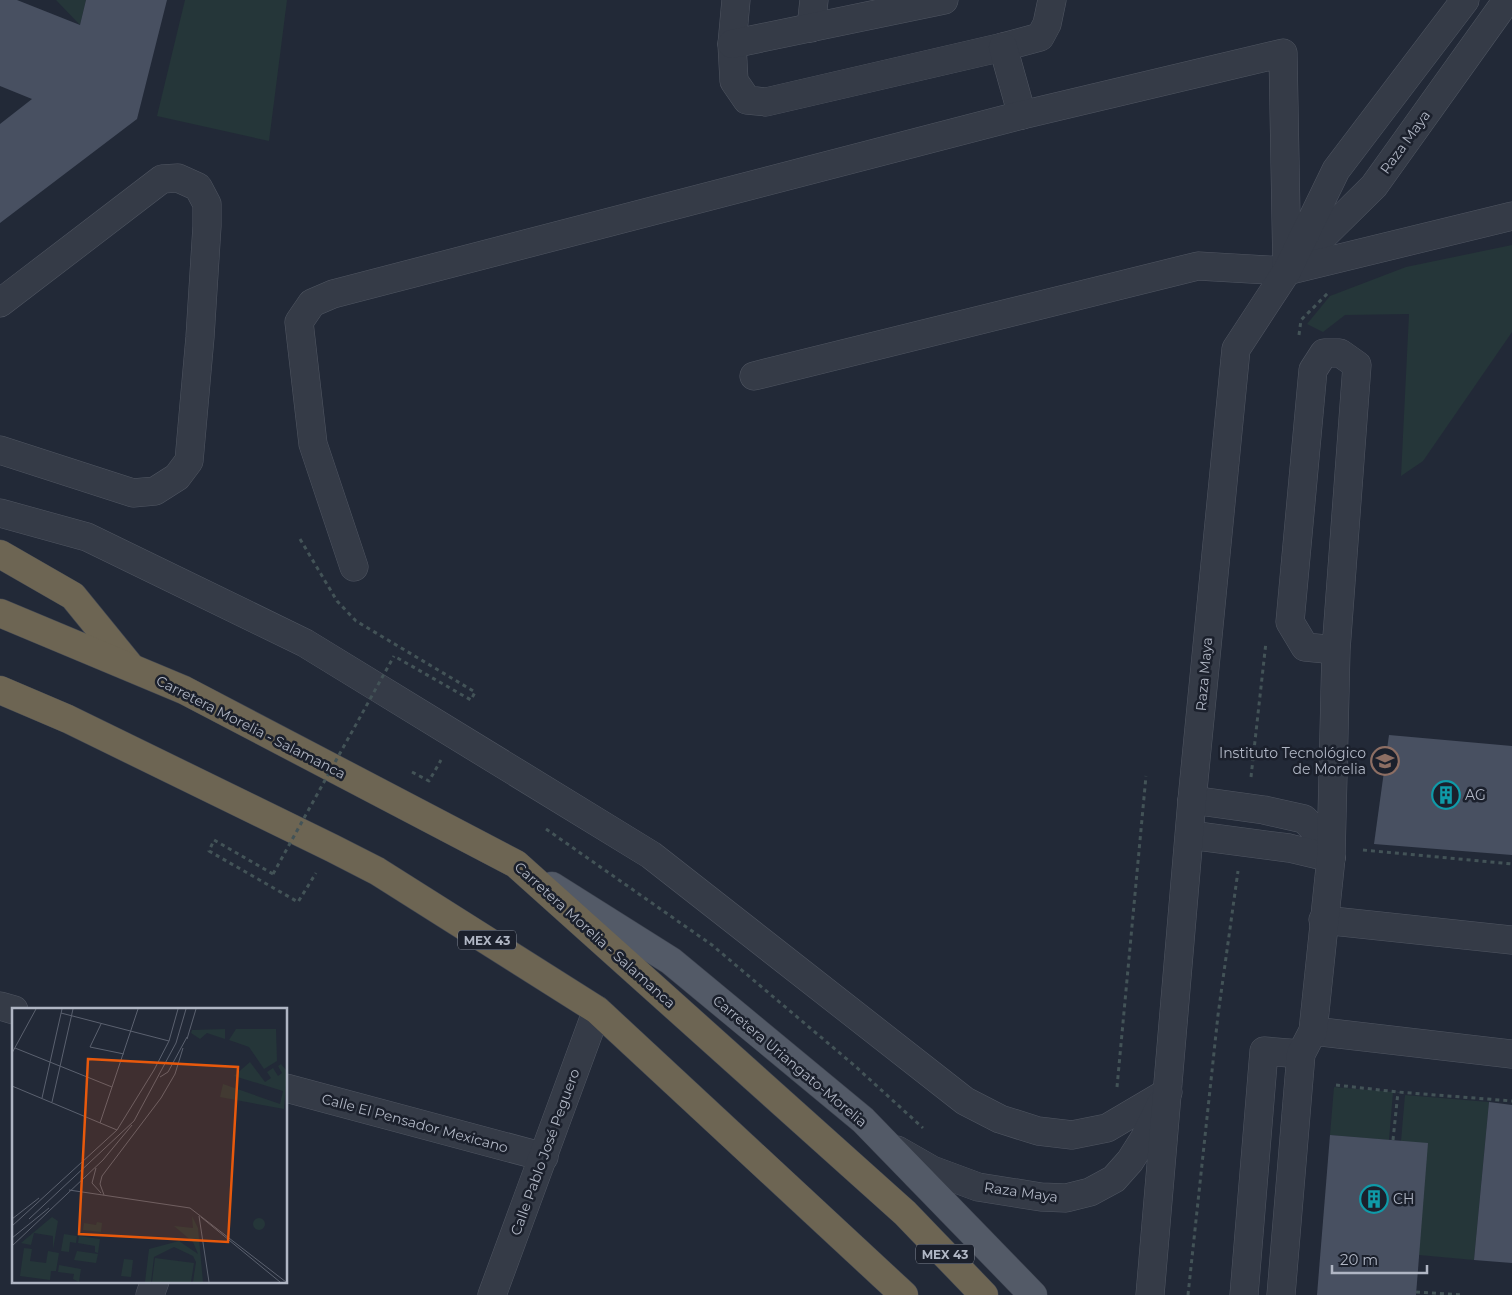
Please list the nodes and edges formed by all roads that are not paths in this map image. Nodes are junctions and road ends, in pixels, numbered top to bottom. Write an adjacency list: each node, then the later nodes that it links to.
1 (736, 0): 8 (street)
2 (814, 0): 7 (street)
3 (944, 0): 7 (street)
4 (1052, 0): 9 (street)
5 (1465, 0): 12 (street, Raza Maya)
6 (1506, 0): 12 (street, Raza Maya)
7 (811, 28): 8 (street)
8 (732, 44): 9 (street)
9 (1004, 47): 10 (street)
10 (1022, 115): 12 (street); 18 (street)
11 (1512, 216): 12 (street)
12 (1287, 271): 14 (street); 23 (street, Raza Maya)
13 (0, 303): 15 (street)
14 (754, 376)
15 (0, 450)
16 (0, 513): 33 (street)
17 (0, 554): 21 (highway)
18 (354, 567)
19 (0, 613): 21 (highway, Carretera Morelia - Salamanca / MEX 43)
20 (1336, 650): 20 (street); 25 (street)
21 (133, 669): 26 (highway, Carretera Morelia - Salamanca / MEX 43)
22 (0, 690): 29 (highway, MEX 43)
23 (1192, 800): 24 (street, Raza Maya); 25 (street)
24 (1190, 834): 25 (street); 33 (street, Raza Maya)
25 (1331, 858): 27 (street)
26 (516, 864): 34 (main road, Carretera Uriangato-Morelia); 40 (highway, Carretera Morelia - Salamanca / MEX 43)
27 (1323, 920): 28 (street); 30 (street)
28 (1512, 940)
29 (597, 1010): 35 (street, Calle Pablo José Peguero); 39 (highway, MEX 43)
30 (1307, 1043): 31 (street); 43 (street); 44 (street)
31 (1512, 1054)
32 (288, 1089): 35 (street, Calle El Pensador Mexicano)
33 (1168, 1092): 34 (street, Raza Maya); 42 (street, Raza Maya)
34 (890, 1147): 41 (main road, Carretera Uriangato-Morelia)
35 (544, 1157): 38 (street, Calle Pablo José Peguero)
36 (155, 1282): 37 (street)
37 (150, 1295)
38 (492, 1295)
39 (904, 1295)
40 (984, 1295)
41 (1033, 1295)
42 (1150, 1295)
43 (1244, 1295)
44 (1281, 1295)

